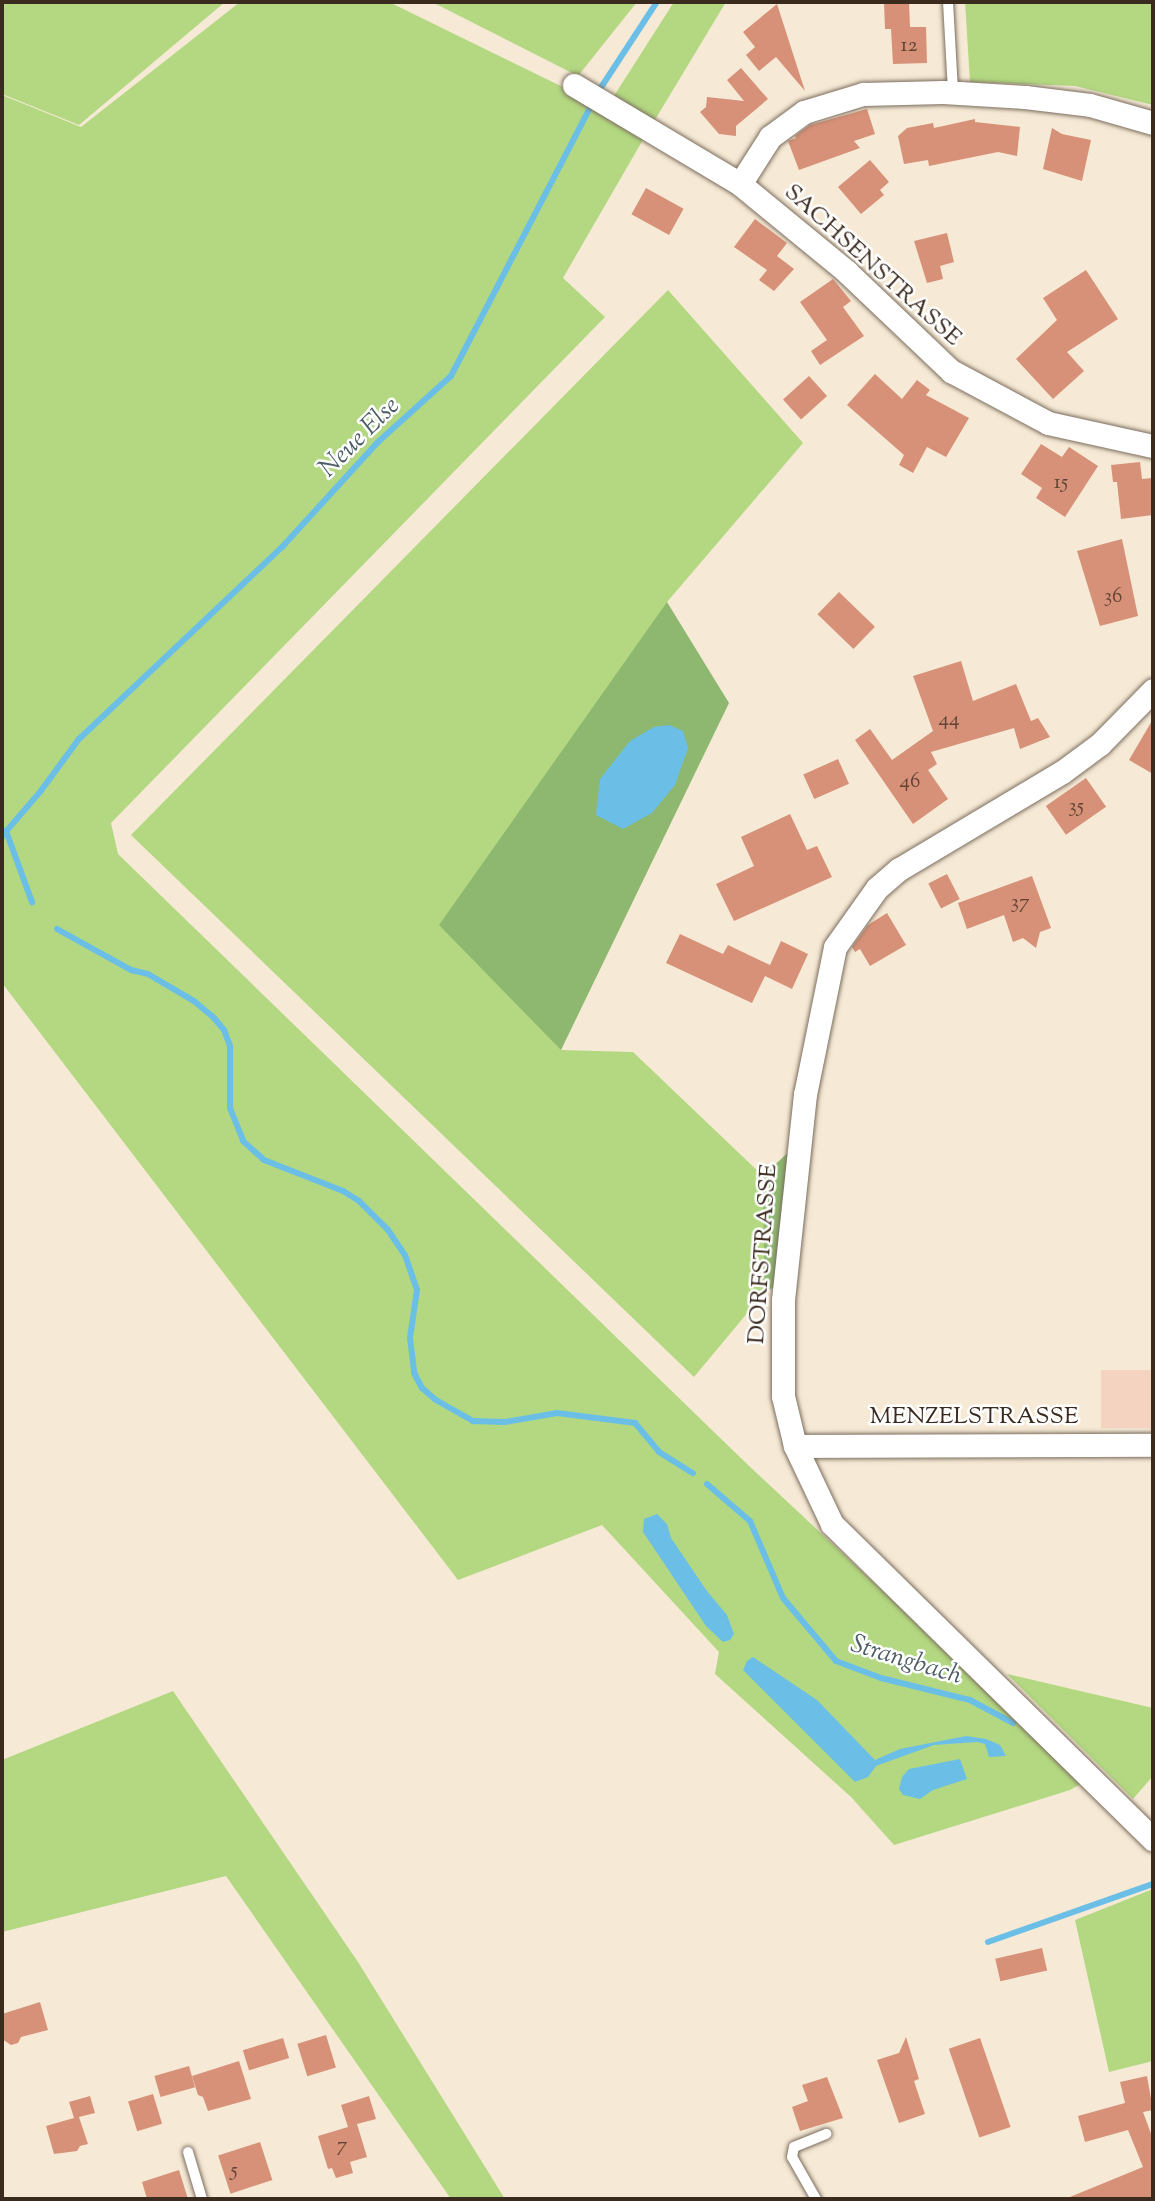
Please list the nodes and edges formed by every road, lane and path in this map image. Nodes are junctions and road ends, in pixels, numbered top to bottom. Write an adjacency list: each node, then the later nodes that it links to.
1 (948, 2): 3 (lane)
2 (574, 85): 5 (street, SACHSENSTRASSE)
3 (953, 93): 4 (street); 5 (street)
4 (1153, 123)
5 (740, 184): 6 (street, SACHSENSTRASSE)
6 (1153, 446)
7 (1153, 690): 9 (street, DORFSTRASSE)
8 (1153, 1445): 9 (street, MENZELSTRASSE)
9 (795, 1446): 10 (street, DORFSTRASSE)
10 (1153, 1839)
11 (827, 2134): 14 (lane)
12 (188, 2152): 13 (lane)
13 (202, 2199)
14 (816, 2199)

